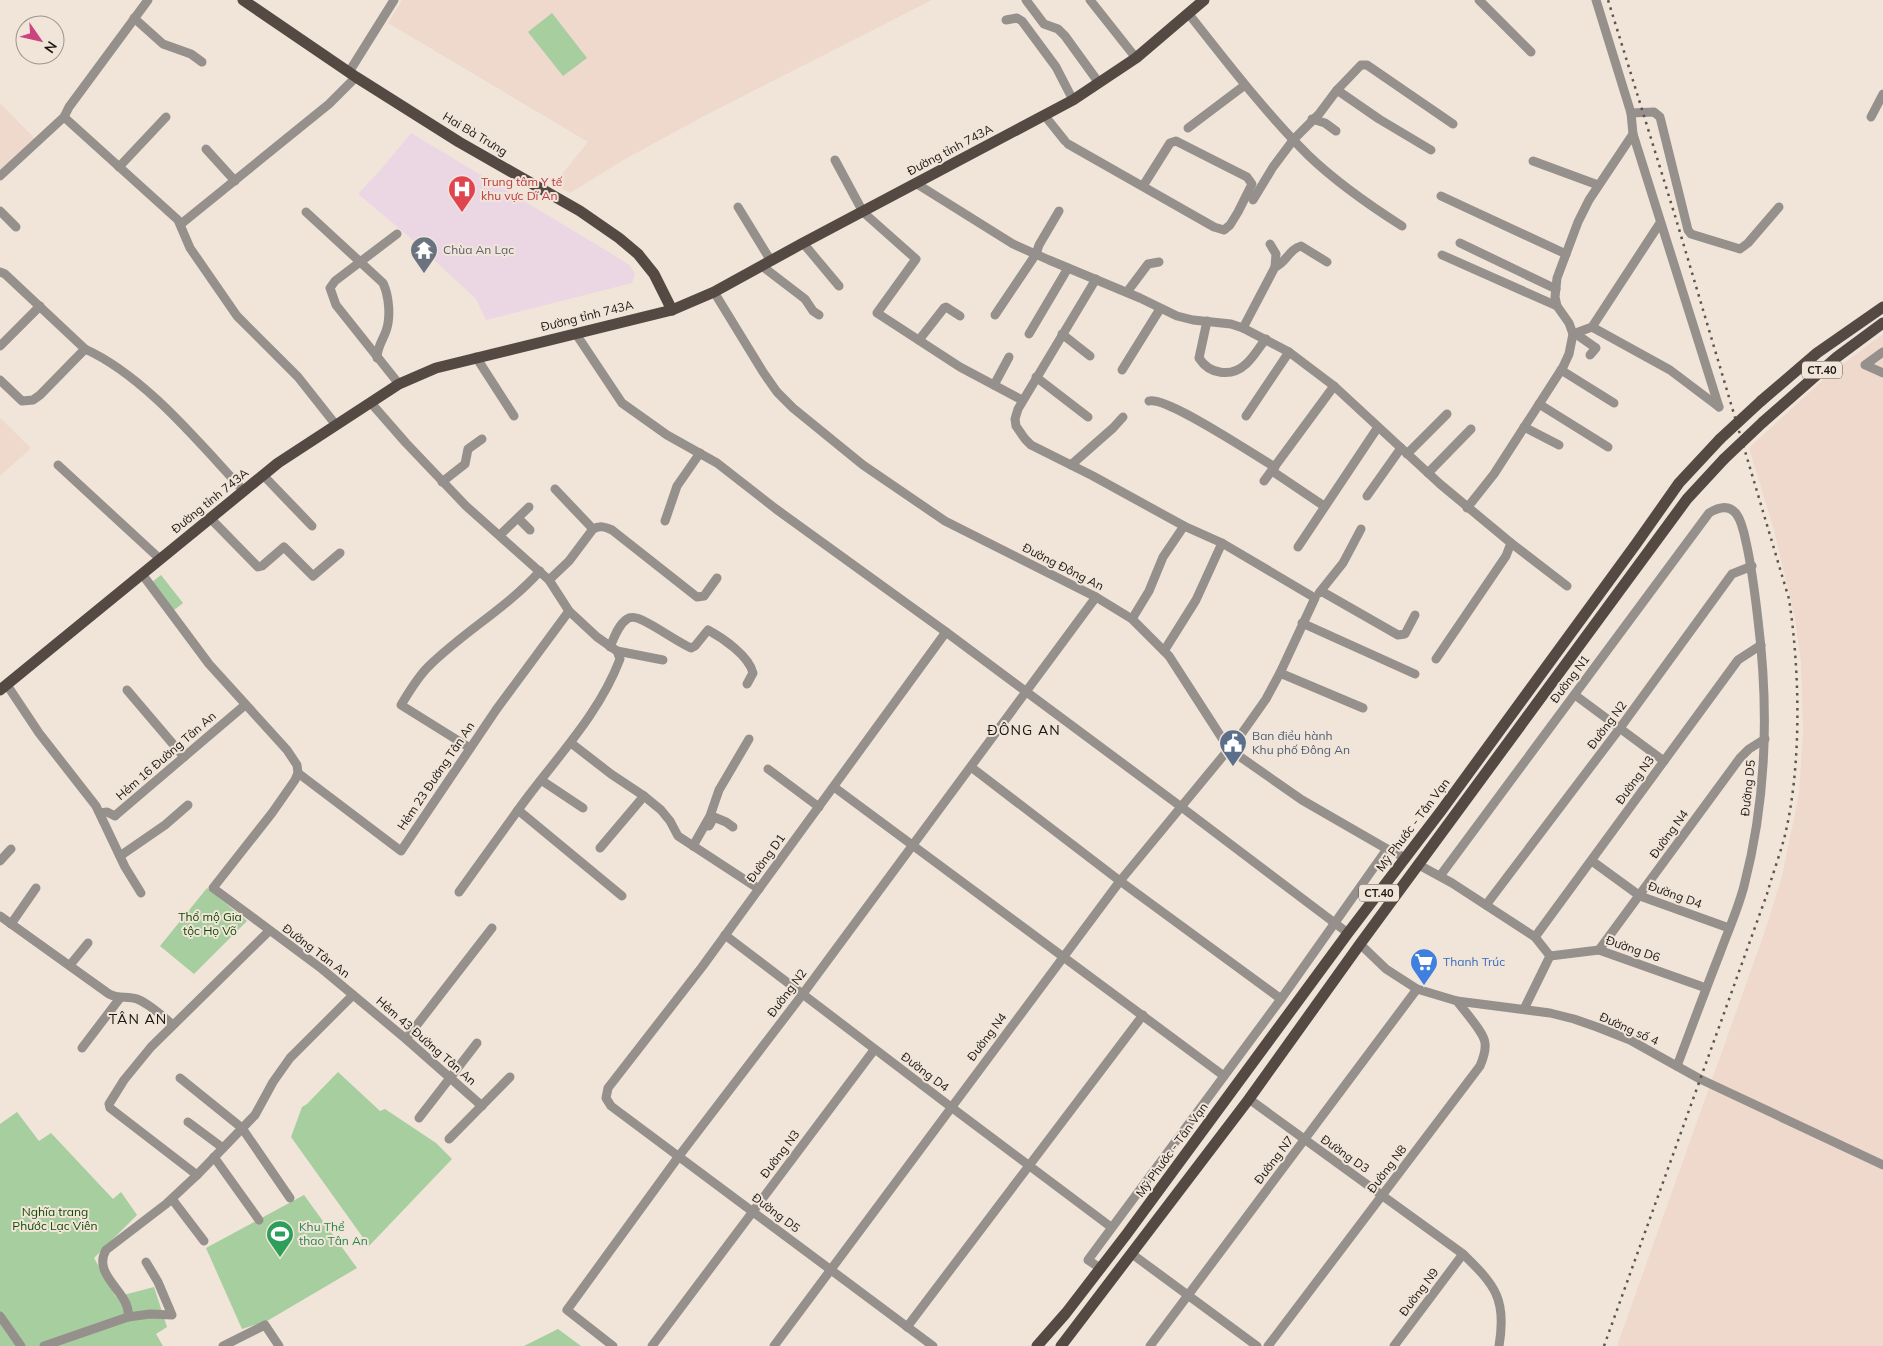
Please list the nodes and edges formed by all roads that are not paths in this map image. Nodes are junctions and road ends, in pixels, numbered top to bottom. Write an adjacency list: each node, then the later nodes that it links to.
1 (148, 0): 10 (street)
2 (243, 0): 15 (main road, Hai Bà Trưng)
3 (394, 0): 15 (street)
4 (1026, 0): 16 (street)
5 (1090, 0): 13 (street)
6 (1204, 0): 9 (main road, Đường tỉnh 743A)
7 (1479, 0): 12 (street)
8 (1596, 0): 21 (street)
9 (1188, 13): 13 (main road, Đường tỉnh 743A); 17 (street)
10 (134, 18): 14 (street); 23 (street)
11 (1006, 20): 20 (street)
12 (1531, 52)
13 (1136, 58): 16 (main road, Đường tỉnh 743A)
14 (202, 62)
15 (353, 74): 38 (street); 77 (main road, Hai Bà Trưng)
16 (1099, 83): 20 (main road, Đường tỉnh 743A)
17 (1245, 85): 28 (street); 31 (street)
18 (1337, 90): 26 (street); 27 (street); 33 (street)
19 (1883, 94): 25 (street)
20 (1073, 100): 22 (main road, Đường tỉnh 743A)
21 (1631, 113): 30 (street); 45 (street)
22 (1045, 116): 39 (main road, Đường tỉnh 743A); 41 (street)
23 (64, 117): 36 (street); 37 (street)
24 (166, 117): 36 (street)
25 (1871, 117)
26 (1312, 119): 29 (street); 31 (street)
27 (1453, 124)
28 (1188, 128)
29 (1336, 130)
30 (1632, 134): 40 (street); 50 (street)
31 (1294, 140): 43 (street); 52 (street)
32 (206, 150): 38 (street)
33 (1431, 150)
34 (835, 160): 49 (street)
35 (1533, 161): 40 (street)
36 (119, 167): 51 (street)
37 (0, 176)
38 (235, 181): 51 (street)
39 (917, 184): 49 (main road, Đường tỉnh 743A); 58 (street)
40 (1598, 185): 59 (street)
41 (1143, 186): 41 (street)
42 (1441, 196): 59 (street)
43 (1252, 200)
44 (738, 207): 64 (street)
45 (1779, 207)
46 (0, 210): 53 (street)
47 (1059, 211): 58 (street)
48 (306, 212): 61 (street)
49 (863, 212): 55 (main road, Đường tỉnh 743A); 90 (street)
50 (1660, 223): 83 (street); 83 (street)
51 (181, 224): 118 (street)
52 (1402, 226)
53 (16, 227)
54 (397, 234): 61 (street)
55 (803, 243): 64 (main road, Đường tỉnh 743A); 69 (street)
56 (1460, 243): 70 (street)
57 (1270, 244): 65 (street)
58 (1036, 254): 66 (street); 79 (street)
59 (1566, 254): 70 (street)
60 (1442, 255): 74 (street)
61 (361, 262): 99 (street); 99 (street)
62 (1159, 262): 72 (street)
63 (1327, 262): 65 (street)
64 (767, 264): 71 (main road, Đường tỉnh 743A); 78 (street)
65 (1275, 267): 84 (street)
66 (1068, 268): 68 (street); 86 (street)
67 (0, 272): 73 (street)
68 (1096, 279): 72 (street); 87 (street)
69 (839, 286)
70 (1556, 289): 74 (street)
71 (714, 292): 77 (main road, Đường tỉnh 743A); 162 (street, Đường Đông An)
72 (1127, 292): 76 (street)
73 (40, 306): 91 (street); 92 (street)
74 (1557, 306): 88 (street)
75 (1883, 307): 210 (main road, Mỹ Phước - Tân Vạn / CT.40, bridge)
76 (1160, 309): 81 (street); 100 (street)
77 (672, 310): 85 (main road, Đường tỉnh 743A)
78 (819, 315)
79 (995, 315)
80 (960, 316): 90 (street)
81 (1207, 321): 84 (street); 89 (street)
82 (1883, 323): 213 (main road, CT.40, bridge)
83 (1592, 327): 88 (street)
84 (1244, 328): 89 (street)
85 (576, 334): 97 (main road, Đường tỉnh 743A); 126 (street)
86 (1029, 334)
87 (1062, 334): 96 (street); 103 (street)
88 (1575, 334): 95 (street); 101 (street)
89 (1266, 339): 93 (street)
90 (919, 340): 106 (street)
91 (0, 346)
92 (85, 349): 104 (street); 135 (street)
93 (1289, 352): 107 (street); 115 (street)
94 (1883, 352): 102 (street)
95 (1590, 355)
96 (1090, 356)
97 (476, 357): 105 (main road, Đường tỉnh 743A); 114 (street)
98 (1009, 357): 106 (street)
99 (377, 358): 105 (street)
100 (1122, 370)
101 (1561, 370): 111 (street); 112 (street)
102 (1883, 374)
103 (1036, 376): 108 (street); 116 (street)
104 (0, 380)
105 (399, 384): 110 (main road, Đường tỉnh 743A)
106 (994, 385): 108 (street)
107 (1334, 386): 119 (street); 129 (street)
108 (1022, 400): 127 (street)
109 (1148, 401): 129 (street)
110 (370, 402): 118 (main road, Đường tỉnh 743A); 133 (street)
111 (1614, 403)
112 (1539, 404): 120 (street); 124 (street)
113 (1447, 414): 125 (street)
114 (514, 416)
115 (1246, 416)
116 (1088, 417)
117 (1123, 417): 127 (street)
118 (336, 425): 131 (main road, Đường tỉnh 743A)
119 (1378, 427): 125 (street); 137 (street)
120 (1524, 427): 123 (street); 139 (street)
121 (1471, 429): 130 (street)
122 (482, 439): 133 (street)
123 (1559, 444)
124 (1608, 447)
125 (1404, 451): 130 (street); 136 (street)
126 (700, 453): 143 (street); 168 (street)
127 (1070, 464): 145 (street)
128 (58, 465): 154 (street)
129 (1274, 469): 132 (street); 137 (street)
130 (1428, 473): 139 (street)
131 (264, 475): 135 (main road, Đường tỉnh 743A); 144 (street)
132 (1264, 481)
133 (442, 482): 149 (street)
134 (555, 490): 146 (street)
135 (244, 491): 141 (main road, Đường tỉnh 743A)
136 (1367, 496)
137 (1324, 506): 152 (street)
138 (529, 507): 142 (street)
139 (1467, 508): 150 (street)
140 (1727, 508): 155 (street, Đường D5); 180 (street, Đường N1)
141 (210, 518): 153 (street); 154 (main road, Đường tỉnh 743A)
142 (518, 518): 148 (street); 149 (street)
143 (665, 521)
144 (312, 526)
145 (1184, 526): 151 (street); 166 (street)
146 (593, 529): 158 (street); 159 (street)
147 (1361, 529): 161 (street, Đường N4)
148 (530, 530)
149 (500, 536): 156 (street)
150 (1511, 542): 160 (street); 173 (street)
151 (1222, 543): 163 (street); 171 (street)
152 (1298, 547)
153 (340, 553)
154 (160, 559): 157 (main road, Đường tỉnh 743A)
155 (1752, 566): 169 (street, Đường D5); 183 (street, Đường N2)
156 (540, 571): 159 (street); 187 (street)
157 (142, 574): 177 (main road, Đường tỉnh 743A); 181 (street)
158 (717, 578)
159 (549, 580): 164 (street)
160 (1567, 586)
161 (1321, 591): 163 (street, Đường N4); 165 (street)
162 (1096, 598): 166 (street, Đường Đông An); 179 (street, Đường N2)
163 (1315, 598): 167 (street, Đường N4)
164 (569, 612): 170 (street); 187 (street, Hẻm 23 Đường Tân An)
165 (1415, 616)
166 (1132, 619): 171 (street, Đường Đông An)
167 (1302, 623): 174 (street, Đường N4); 175 (street)
168 (946, 632): 179 (street); 195 (street, Đường D1)
169 (1761, 645): 185 (street, Đường D5); 190 (street, Đường N3)
170 (614, 649): 172 (street); 176 (street); 186 (street)
171 (1164, 651): 188 (street, Đường Đông An)
172 (663, 660)
173 (1436, 660)
174 (1280, 673): 182 (street); 188 (street, Đường N4)
175 (1414, 674)
176 (747, 684)
177 (3, 688): 202 (street)
178 (127, 690): 189 (street)
179 (1026, 691): 191 (street, Đường N2); 198 (street)
180 (1575, 695): 183 (street); 214 (street, Đường N1)
181 (245, 705): 189 (street, Hẻm 16 Đường Tân An); 193 (street)
182 (1364, 708)
183 (1620, 728): 190 (street); 222 (street, Đường N2)
184 (749, 739): 205 (street)
185 (1765, 739): 221 (street, Đường N4); 227 (street, Đường D5)
186 (571, 743): 194 (street); 196 (street)
187 (470, 748): 193 (street, Hẻm 23 Đường Tân An)
188 (1228, 749): 198 (street, Đường N4); 208 (street, Đường Đông An)
189 (184, 757): 202 (street, Hẻm 16 Đường Tân An)
190 (1664, 761): 212 (street, Đường N3)
191 (971, 767): 204 (street, Đường N2); 215 (street)
192 (768, 770): 199 (street)
193 (298, 774): 228 (street, Đường Tân An)
194 (542, 780): 200 (street); 201 (street)
195 (834, 787): 199 (street, Đường D1); 204 (street)
196 (644, 796): 205 (street); 206 (street)
197 (188, 805): 209 (street)
198 (1180, 806): 215 (street, Đường N4); 225 (street)
199 (819, 807): 217 (street, Đường D1)
200 (583, 808)
201 (518, 810): 218 (street); 220 (street)
202 (100, 813): 209 (street)
203 (733, 827): 205 (street)
204 (912, 845): 235 (street); 241 (street, Đường N2)
205 (695, 847): 217 (street)
206 (600, 848)
207 (11, 849): 211 (street)
208 (1387, 849): 210 (street, Đường Đông An); 225 (street)
209 (120, 856): 219 (street)
210 (1406, 858): 229 (main road, Mỹ Phước - Tân Vạn / CT.40)
211 (0, 861)
212 (1592, 861): 221 (street, Đường D4); 231 (street, Đường N3)
213 (1419, 865): 214 (street); 233 (main road, CT.40)
214 (1440, 876): 222 (street)
215 (1120, 880): 235 (street, Đường N4); 243 (street)
216 (36, 888): 224 (street)
217 (759, 888): 230 (street, Đường D1)
218 (458, 892)
219 (141, 893)
220 (622, 896)
221 (1640, 896): 227 (street, Đường D4); 234 (street, Đường N4)
222 (1486, 906): 231 (street)
223 (0, 916): 224 (street)
224 (11, 924): 237 (street)
225 (1335, 924): 229 (street); 243 (street)
226 (492, 928): 248 (street)
227 (1729, 928): 238 (street, Đường D5)
228 (270, 931): 240 (street, Đường Tân An); 247 (street)
229 (1348, 933): 233 (main road); 282 (main road, Mỹ Phước - Tân Vạn / CT.40)
230 (725, 935): 241 (street, Đường D4); 257 (street, Đường D1)
231 (1535, 937): 236 (street)
232 (88, 943): 237 (street)
233 (1360, 944): 239 (street, Đường số 4); 258 (main road, CT.40)
234 (1599, 950): 236 (street, Đường D6); 238 (street, Đường D6)
235 (1064, 956): 246 (street); 260 (street, Đường N4)
236 (1550, 956): 245 (street)
237 (70, 966): 242 (street)
238 (1706, 988): 252 (street, Đường D5)
239 (1417, 989): 244 (street, Đường số 4); 265 (street, Đường N7)
240 (353, 995): 248 (street, Hẻm 43 Đường Tân An); 263 (street, Đường Tân An)
241 (802, 995): 251 (street, Đường D4); 267 (street, Đường N2)
242 (120, 998): 247 (street); 250 (street)
243 (1281, 999): 253 (street)
244 (1457, 1001): 245 (street, Đường số 4); 272 (street, Đường N8)
245 (1524, 1009): 252 (street, Đường số 4)
246 (1143, 1015): 253 (street); 270 (street)
247 (173, 1025): 271 (street)
248 (406, 1039): 256 (street, Hẻm 43 Đường Tân An)
249 (477, 1043): 256 (street)
250 (82, 1048)
251 (874, 1050): 260 (street, Đường D4); 275 (street, Đường N3)
252 (1677, 1066): 269 (street, Đường số 4)
253 (1224, 1076): 277 (street)
254 (510, 1077): 259 (street)
255 (180, 1078): 263 (street)
256 (450, 1078): 259 (street, Hẻm 43 Đường Tân An); 261 (street)
257 (606, 1098): 267 (street, Đường D5)
258 (1249, 1099): 265 (street, Đường D3); 279 (main road, CT.40)
259 (482, 1106): 264 (street)
260 (951, 1107): 270 (street, Đường D4); 283 (street, Đường N4)
261 (419, 1118)
262 (188, 1122): 266 (street)
263 (242, 1128): 266 (street, Đường Tân An); 273 (street)
264 (449, 1139)
265 (1304, 1140): 272 (street, Đường D3); 284 (street, Đường N7)
266 (223, 1148): 268 (street, Đường Tân An)
267 (679, 1156): 275 (street, Đường D5); 292 (street, Đường N2)
268 (214, 1157): 271 (street, Đường Tân An); 276 (street)
269 (1883, 1165)
270 (1029, 1166): 277 (street, Đường D4); 287 (street)
271 (197, 1175): 274 (street, Đường Tân An)
272 (1382, 1196): 280 (street, Đường D3); 300 (street, Đường N8)
273 (290, 1198)
274 (172, 1199): 278 (street); 286 (street, Đường Tân An)
275 (753, 1211): 283 (street, Đường D5); 293 (street, Đường N3)
276 (258, 1220)
277 (1111, 1227): 282 (street)
278 (204, 1241)
279 (1132, 1254): 284 (street); 297 (main road, CT.40)
280 (1463, 1254): 301 (street, Đường N9); 302 (street, Đường D3)
281 (146, 1262): 286 (street)
282 (1100, 1268): 296 (main road, Mỹ Phước - Tân Vạn / CT.40)
283 (830, 1270): 287 (street, Đường D5); 294 (street, Đường N4)
284 (1188, 1295): 298 (street, Đường N7); 299 (street)
285 (0, 1316): 288 (street)
286 (128, 1317): 289 (street)
287 (907, 1327): 295 (street, Đường D5)
288 (22, 1346)
289 (44, 1346)
290 (223, 1346): 291 (street)
291 (279, 1346)
292 (613, 1346)
293 (652, 1346)
294 (775, 1346)
295 (933, 1346)
296 (1037, 1346)
297 (1061, 1346)
298 (1150, 1346)
299 (1257, 1346)
300 (1268, 1346)
301 (1394, 1346)
302 (1499, 1346)

